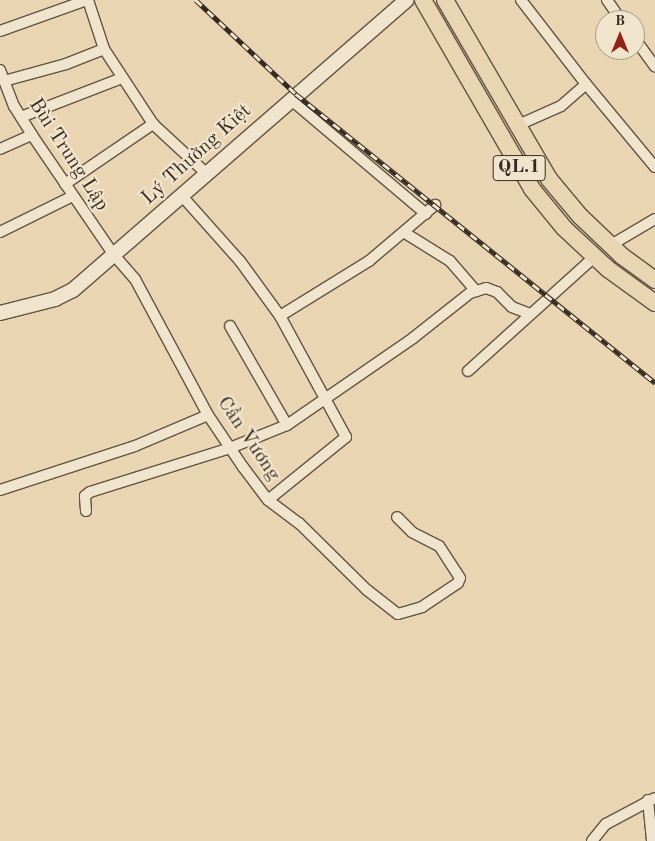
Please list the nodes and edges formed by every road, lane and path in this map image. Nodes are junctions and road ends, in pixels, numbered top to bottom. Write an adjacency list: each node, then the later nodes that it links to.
1 (88, 0): 6 (street); 7 (street)
2 (407, 0): 13 (main road, Lý Thường Kiệt)
3 (423, 0): 31 (highway, QL.1)
4 (445, 0): 16 (highway, QL.1)
5 (521, 0): 12 (street)
6 (0, 30)
7 (104, 49): 10 (street); 11 (street)
8 (645, 54): 9 (street)
9 (655, 68)
10 (1, 75): 14 (street, Bùi Trung Lập)
11 (122, 78): 14 (street); 15 (street)
12 (586, 84): 16 (street); 19 (street)
13 (290, 99): 20 (main road, Lý Thường Kiệt); 25 (street)
14 (21, 117): 17 (street, Bùi Trung Lập)
15 (153, 124): 20 (street); 21 (street)
16 (516, 126): 29 (highway, QL.1)
17 (32, 135): 18 (street); 21 (street, Bùi Trung Lập)
18 (0, 149)
19 (655, 167)
20 (207, 174): 23 (main road, Lý Thường Kiệt)
21 (65, 184): 22 (street, Bùi Trung Lập)
22 (73, 196): 27 (street); 30 (street, Bùi Trung Lập)
23 (182, 196): 30 (main road, Lý Thường Kiệt); 37 (street)
24 (435, 205): 25 (street)
25 (426, 214): 28 (street)
26 (655, 219): 29 (street)
27 (0, 232)
28 (405, 233): 33 (street); 37 (street)
29 (611, 245): 32 (highway, QL.1)
30 (114, 255): 35 (main road, Lý Thường Kiệt); 41 (street, Cần Vương)
31 (594, 256): 34 (highway, QL.1); 36 (street)
32 (655, 280)
33 (476, 291): 36 (street); 40 (street)
34 (655, 304)
35 (0, 314)
36 (530, 314): 39 (street)
37 (280, 316): 40 (street)
38 (230, 326): 42 (street)
39 (468, 371)
40 (326, 397): 42 (street); 45 (street)
41 (208, 415): 43 (street, Cần Vương); 44 (street)
42 (286, 425): 43 (street)
43 (230, 448): 45 (street, Cần Vương); 46 (street)
44 (0, 490)
45 (268, 500): 47 (street, Cần Vương)
46 (86, 511)
47 (397, 517)
48 (651, 799): 49 (street); 50 (street)
49 (592, 841)
50 (652, 841)

